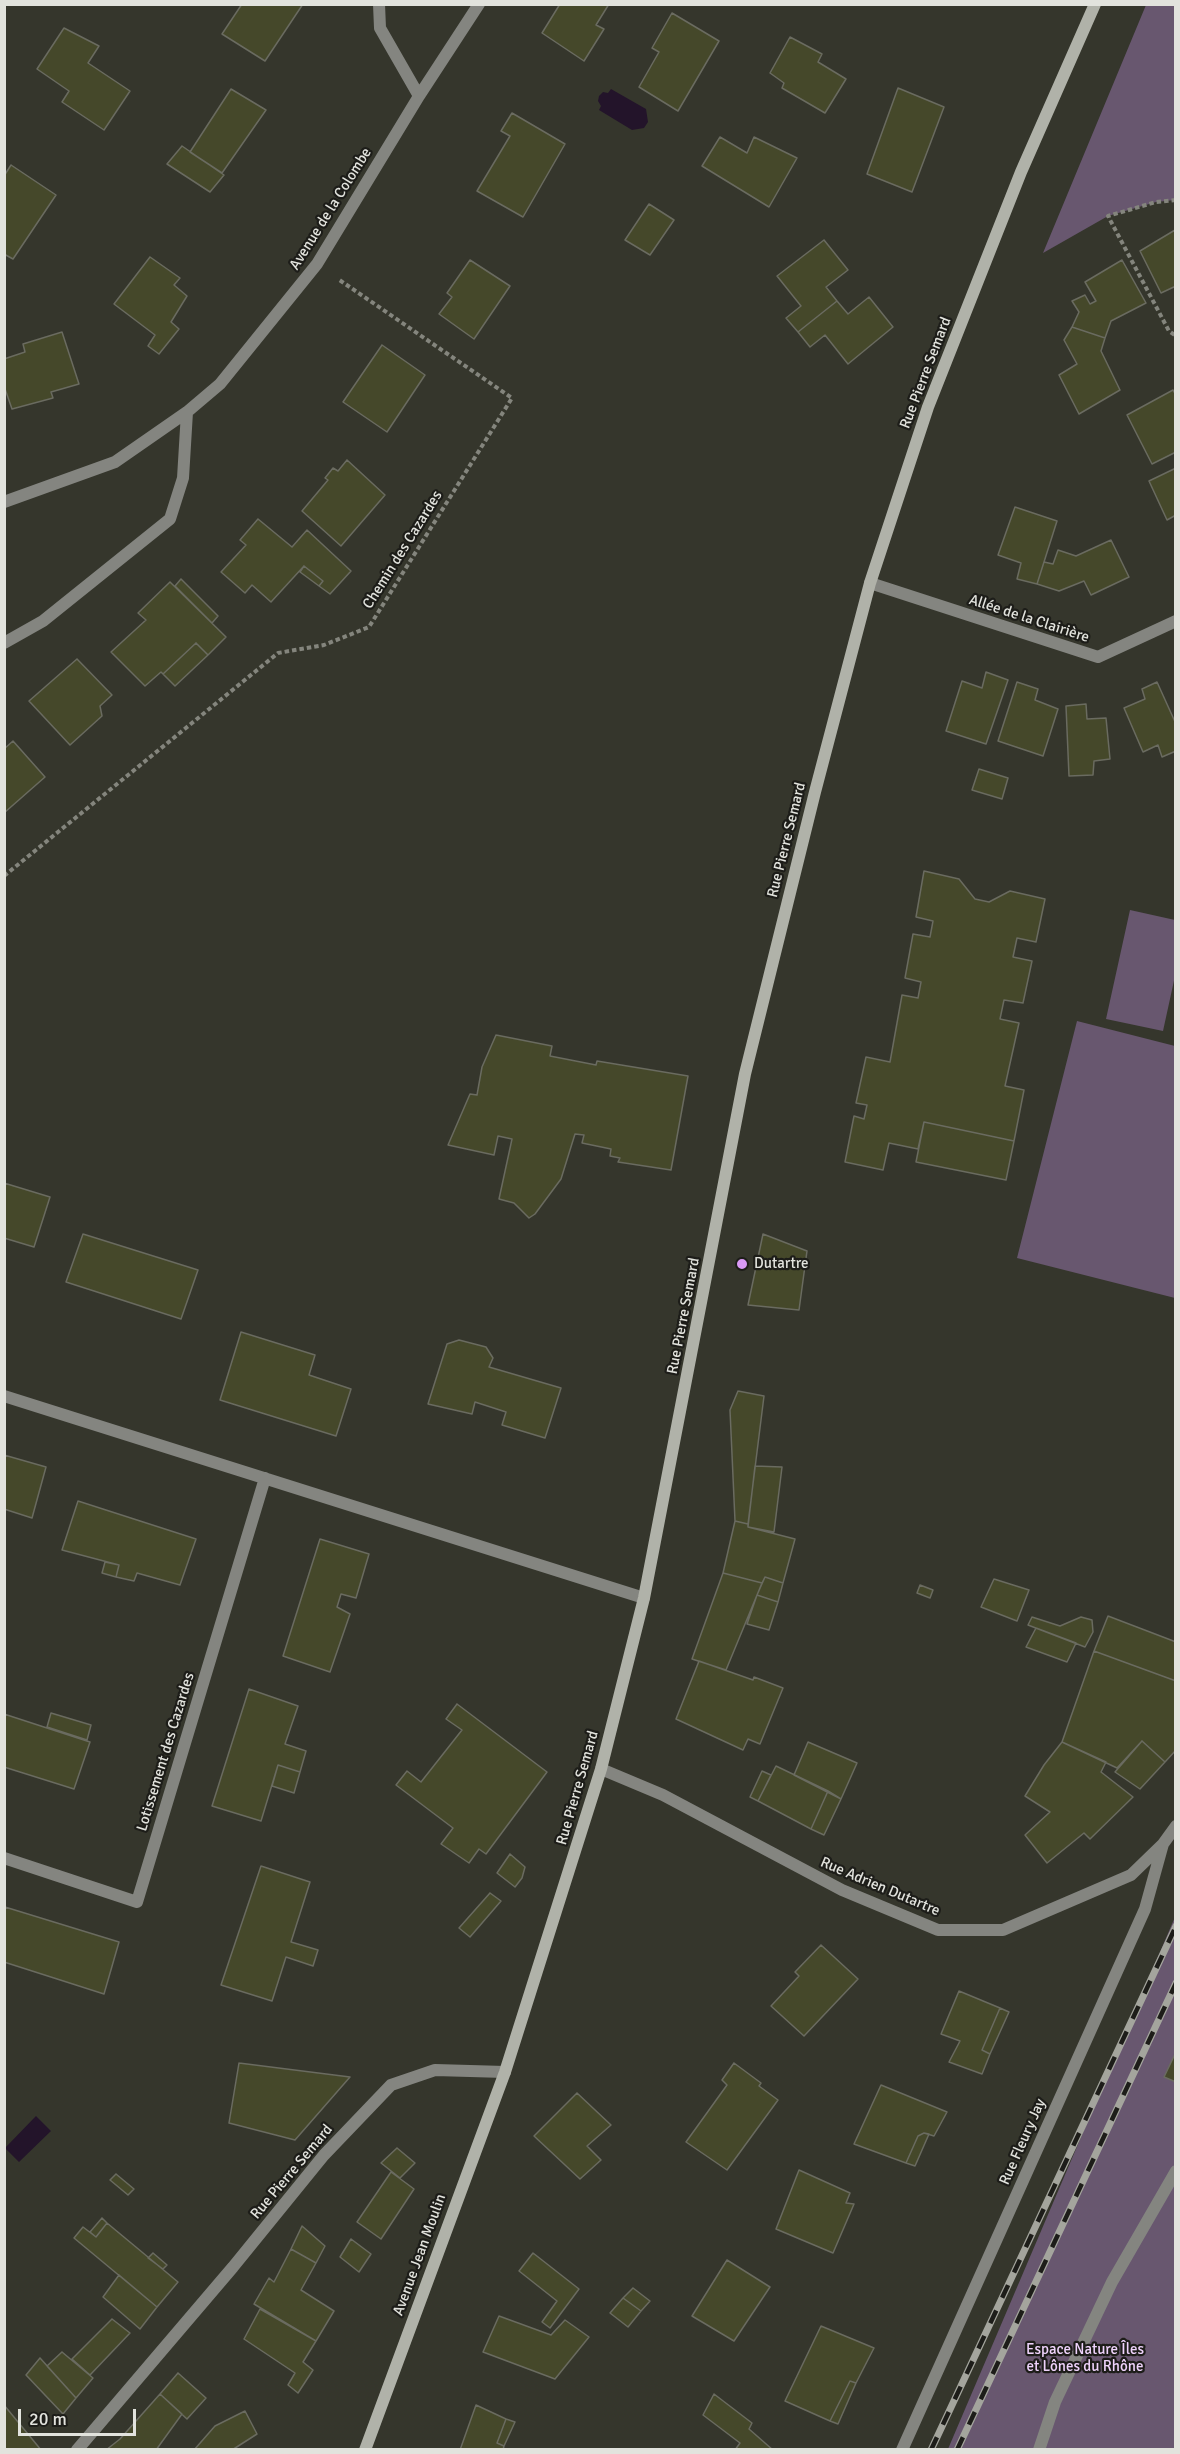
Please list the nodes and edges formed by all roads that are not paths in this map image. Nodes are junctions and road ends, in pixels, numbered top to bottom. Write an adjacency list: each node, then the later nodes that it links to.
1 (379, 4): 4 (street)
2 (479, 4): 4 (street, Avenue de la Colombe)
3 (1095, 4): 7 (main road, Rue Pierre Semard)
4 (418, 96): 5 (street, Avenue de la Colombe)
5 (186, 412): 6 (street, Avenue de la Colombe); 9 (street)
6 (4, 502)
7 (870, 583): 8 (street, Allée de la Clairière); 12 (main road, Rue Pierre Semard)
8 (1176, 621)
9 (4, 643)
10 (4, 1396): 11 (street)
11 (265, 1478): 12 (street); 16 (street, Lotissement des Cazardes)
12 (644, 1598): 13 (main road, Rue Pierre Semard)
13 (600, 1769): 15 (street, Rue Adrien Dutartre); 17 (main road, Rue Pierre Semard)
14 (1176, 1826): 15 (street, Rue Adrien Dutartre)
15 (1163, 1844): 21 (street, Rue Fleury Jay)
16 (4, 1858)
17 (505, 2072): 19 (street, Rue Pierre Semard); 20 (main road, Avenue Jean Moulin)
18 (1176, 2171): 22 (street)
19 (77, 2450)
20 (365, 2450)
21 (902, 2450)
22 (1039, 2450)

